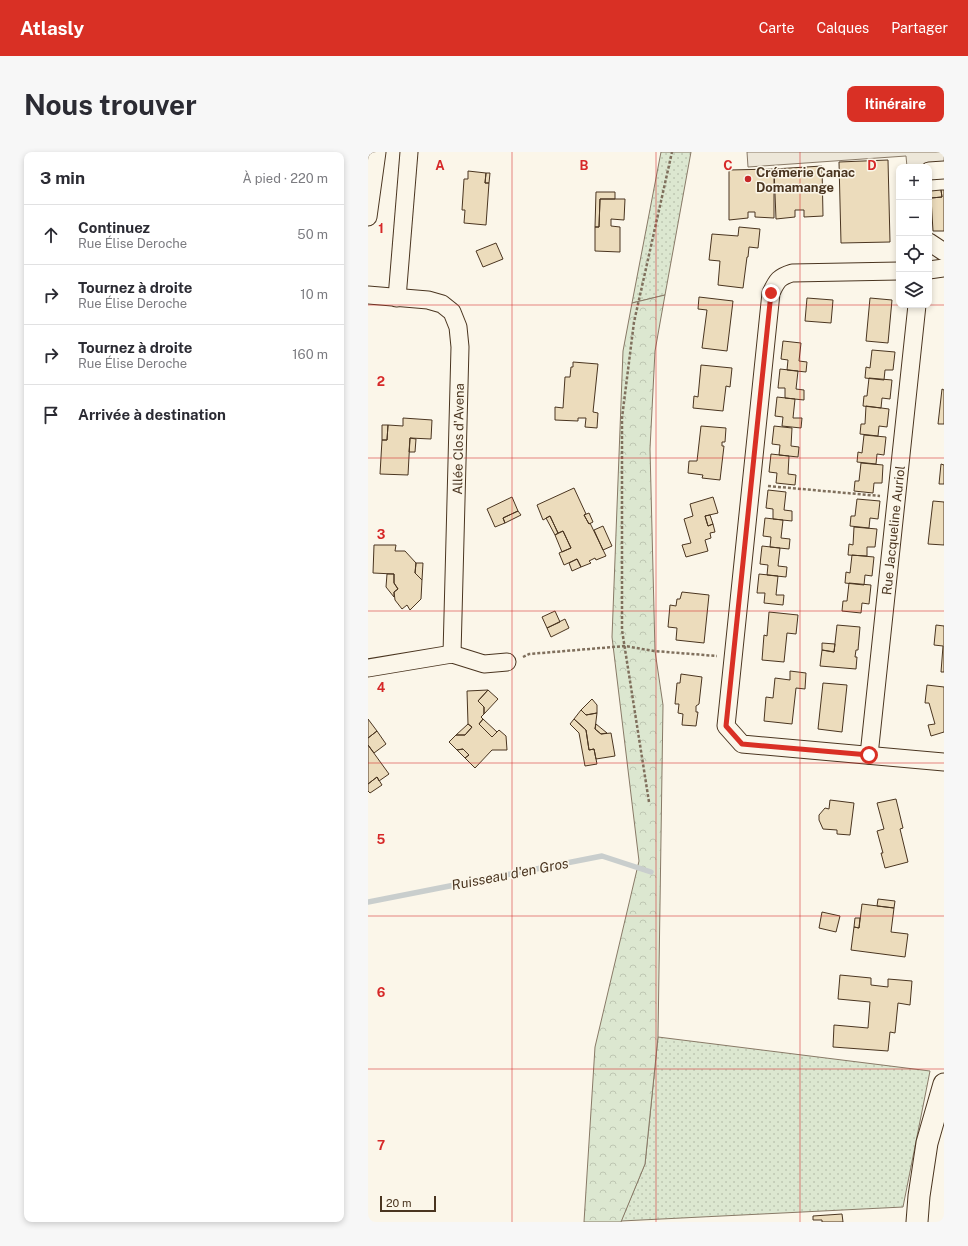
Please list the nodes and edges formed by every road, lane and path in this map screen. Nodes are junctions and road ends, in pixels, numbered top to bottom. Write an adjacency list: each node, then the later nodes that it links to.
1 (377, 152): 6 (street)
2 (408, 152): 13 (street)
3 (672, 152): 17 (path)
4 (944, 170): 5 (street)
5 (932, 171)
6 (368, 217)
7 (932, 244): 8 (street)
8 (944, 252)
9 (944, 268): 10 (street)
10 (932, 270)
11 (896, 271): 15 (street)
12 (368, 295): 13 (street, Allée Clos d'Avena)
13 (397, 298): 18 (street, Allée Clos d'Avena)
14 (917, 308): 16 (street, Rue Jacqueline Auriol)
15 (752, 484): 16 (path); 19 (street)
16 (897, 497): 22 (street, Rue Jacqueline Auriol)
17 (625, 646): 19 (path); 20 (path); 24 (path)
18 (452, 654): 20 (street); 21 (street)
19 (734, 658): 22 (street)
20 (507, 662)
21 (368, 668)
22 (869, 755): 23 (street)
23 (944, 762)
24 (650, 802)
25 (944, 1084): 26 (street)
26 (917, 1222)

